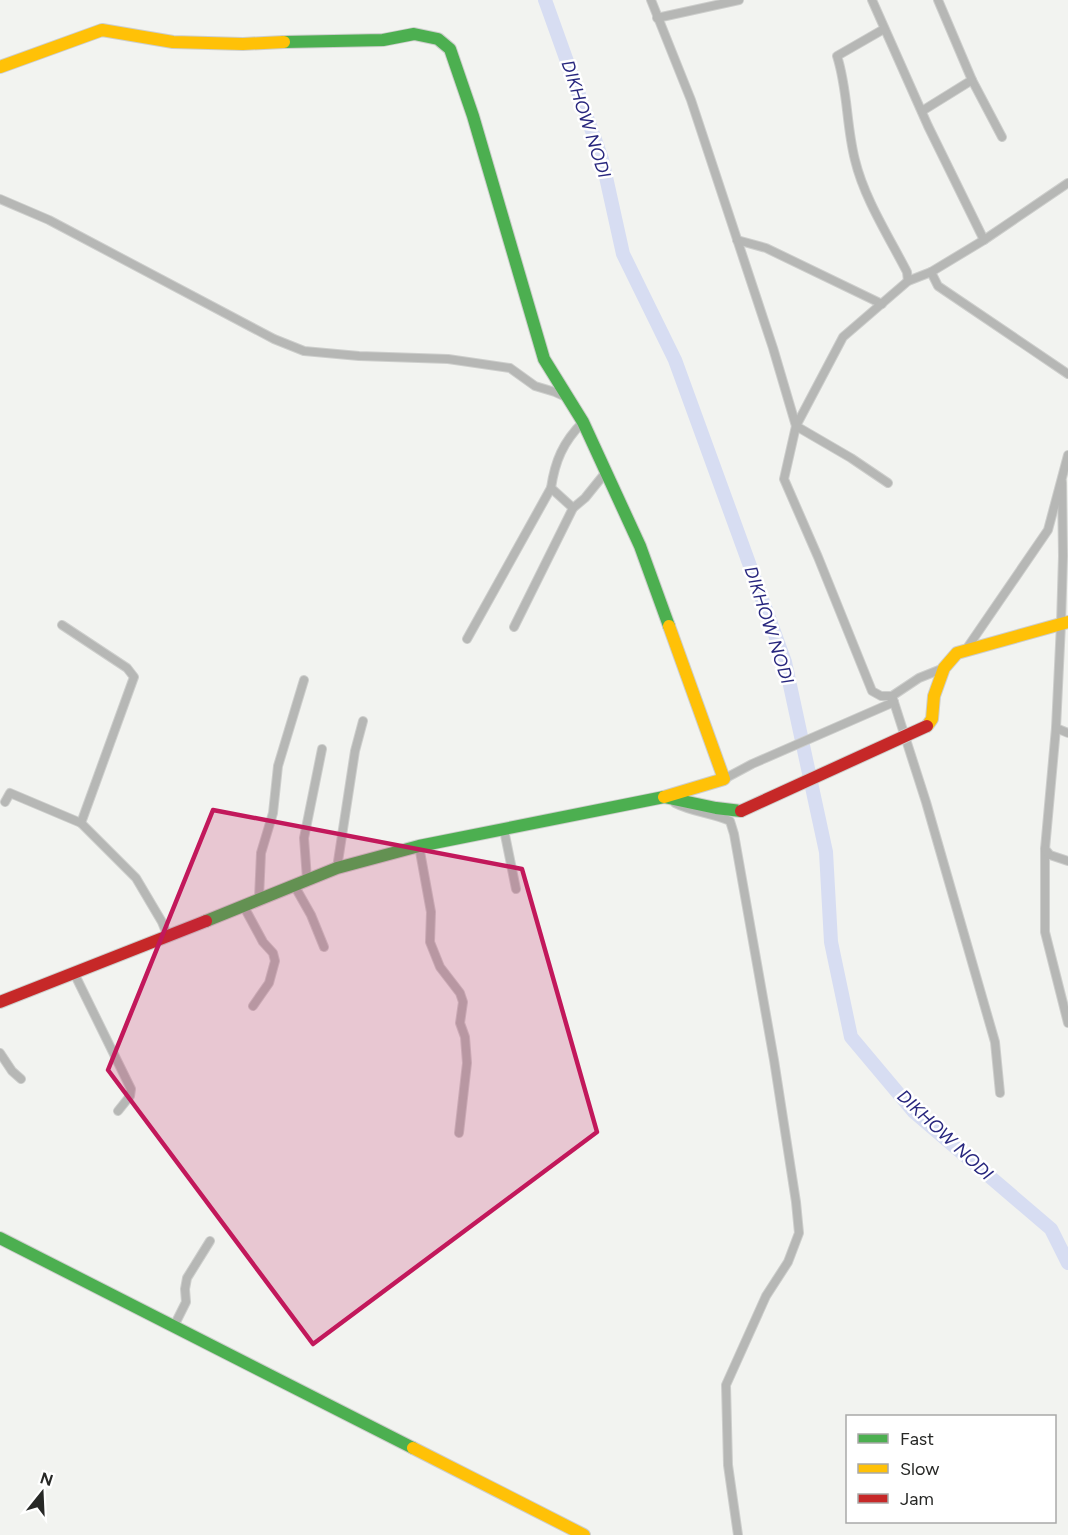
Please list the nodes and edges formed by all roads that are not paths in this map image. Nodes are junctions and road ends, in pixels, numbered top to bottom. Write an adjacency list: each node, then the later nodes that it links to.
1 (651, 0): 5 (street)
2 (739, 0): 5 (street)
3 (872, 0): 6 (street)
4 (938, 0): 8 (street)
5 (657, 18): 13 (street)
6 (884, 29): 9 (street); 16 (street)
7 (0, 67): 19 (street)
8 (972, 80): 9 (street); 10 (street)
9 (922, 111): 14 (street)
10 (1002, 137)
11 (1068, 183): 14 (street)
12 (0, 199): 19 (street)
13 (737, 240): 17 (street); 21 (street)
14 (984, 240): 15 (street)
15 (931, 272): 16 (street); 18 (street)
16 (908, 281): 17 (street)
17 (882, 304): 21 (street)
18 (1068, 374)
19 (569, 399): 20 (street)
20 (583, 423): 23 (street); 26 (street)
21 (796, 426): 25 (street); 35 (street)
22 (1068, 455): 24 (street)
23 (606, 472): 27 (street); 40 (street)
24 (1062, 482): 28 (street); 32 (street)
25 (888, 483)
26 (552, 488): 27 (street); 31 (street)
27 (573, 508): 30 (street)
28 (1064, 623): 32 (street); 37 (street)
29 (62, 625): 43 (street)
30 (514, 627)
31 (466, 639)
32 (965, 651): 33 (street)
33 (944, 668): 35 (street); 41 (street, bridge)
34 (304, 680): 52 (street)
35 (893, 699): 40 (street); 64 (street)
36 (363, 721): 48 (street)
37 (1056, 728): 38 (street); 46 (street)
38 (1068, 733)
39 (322, 750): 49 (street)
40 (724, 779): 41 (street)
41 (664, 797): 44 (street); 71 (street)
42 (5, 802): 43 (street)
43 (81, 823): 54 (street)
44 (504, 830): 45 (street); 51 (street)
45 (419, 846): 48 (street); 66 (street)
46 (1045, 849): 47 (street); 57 (street)
47 (1068, 861)
48 (337, 868): 49 (street)
49 (308, 879): 50 (street)
50 (294, 885): 52 (street); 55 (street)
51 (516, 889)
52 (259, 898): 53 (street)
53 (243, 905): 54 (street); 60 (street)
54 (168, 937): 56 (street)
55 (324, 947)
56 (74, 973): 59 (street); 65 (street)
57 (1058, 979): 58 (street); 61 (street)
58 (1068, 984)
59 (0, 1002)
60 (253, 1006)
61 (1068, 1023)
62 (0, 1053): 63 (street)
63 (21, 1079)
64 (1000, 1093)
65 (118, 1111)
66 (459, 1133)
67 (0, 1238): 69 (street)
68 (210, 1241): 69 (street)
69 (174, 1326): 70 (street)
70 (584, 1535)
71 (738, 1535)

